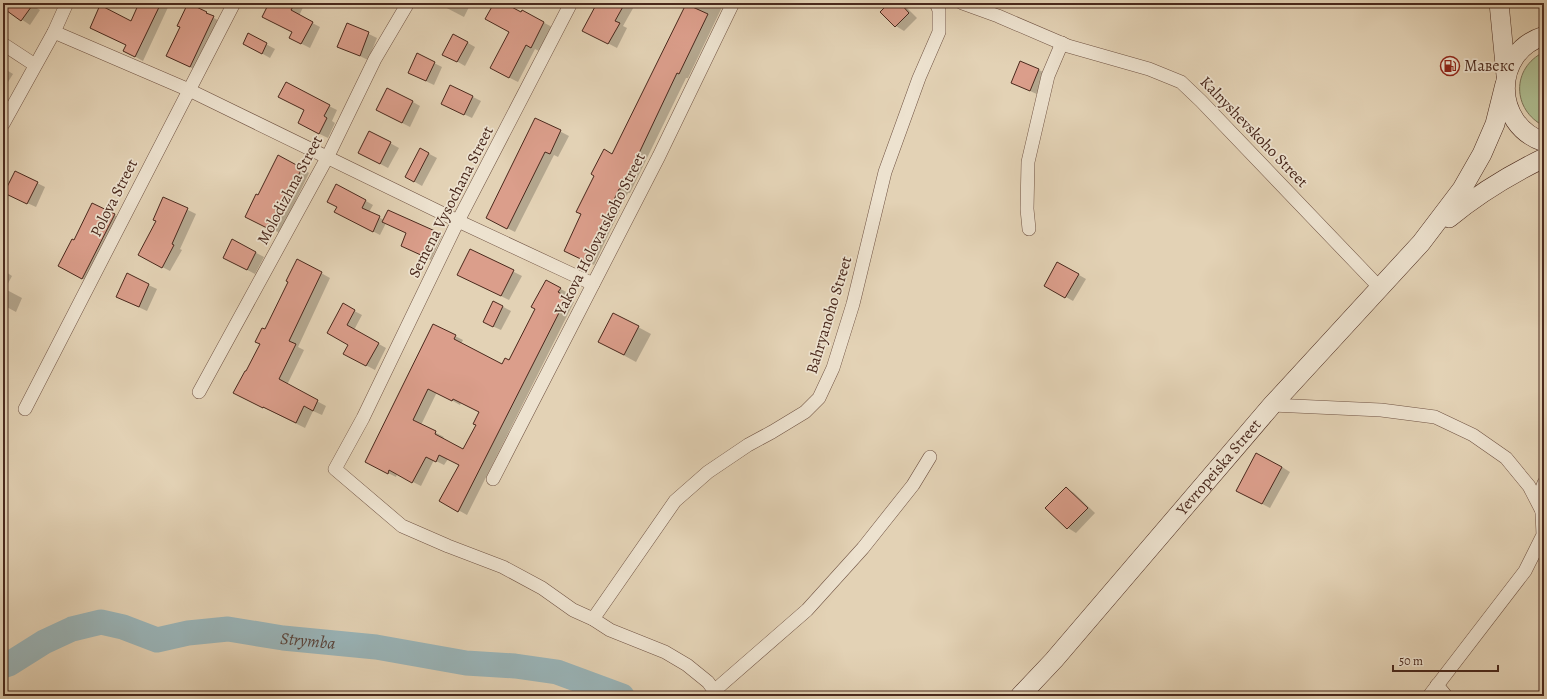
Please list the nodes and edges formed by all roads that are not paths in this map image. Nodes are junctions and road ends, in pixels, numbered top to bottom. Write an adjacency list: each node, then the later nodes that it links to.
1 (67, 3): 9 (street)
2 (234, 3): 15 (street, Polova Street)
3 (408, 3): 18 (street, Molodizhna Street)
4 (571, 3): 20 (street, Semena Vysochana Street)
5 (733, 3): 23 (street, Yakova Holovatskoho Street)
6 (936, 3): 32 (street, Bahryanoho Street)
7 (962, 3): 11 (street, Kalnyshevskoho Street)
8 (1499, 3): 14 (main road)
9 (54, 32): 13 (street); 15 (street)
10 (1544, 36): 14 (main road)
11 (1062, 43): 21 (street); 24 (street, Kalnyshevskoho Street)
12 (3, 44): 13 (street)
13 (36, 65): 16 (street)
14 (1506, 80): 17 (main road); 22 (main road)
15 (189, 90): 18 (street); 27 (street, Polova Street)
16 (3, 124)
17 (1544, 142)
18 (327, 158): 20 (street); 25 (street, Molodizhna Street)
19 (1544, 158): 22 (main road)
20 (458, 221): 23 (street); 32 (street, Semena Vysochana Street)
21 (1029, 229)
22 (1421, 243): 24 (main road, Yevropeiska Street)
23 (593, 284): 29 (street, Yakova Holovatskoho Street)
24 (1380, 288): 26 (main road, Yevropeiska Street)
25 (200, 392)
26 (1272, 405): 31 (street); 35 (main road, Yevropeiska Street)
27 (25, 409)
28 (930, 457): 34 (street)
29 (493, 479)
30 (1544, 483): 31 (street)
31 (1543, 514): 33 (street)
32 (593, 619): 34 (street)
33 (1437, 685): 36 (street); 37 (street)
34 (716, 693)
35 (1020, 696)
36 (1429, 696)
37 (1446, 696)

